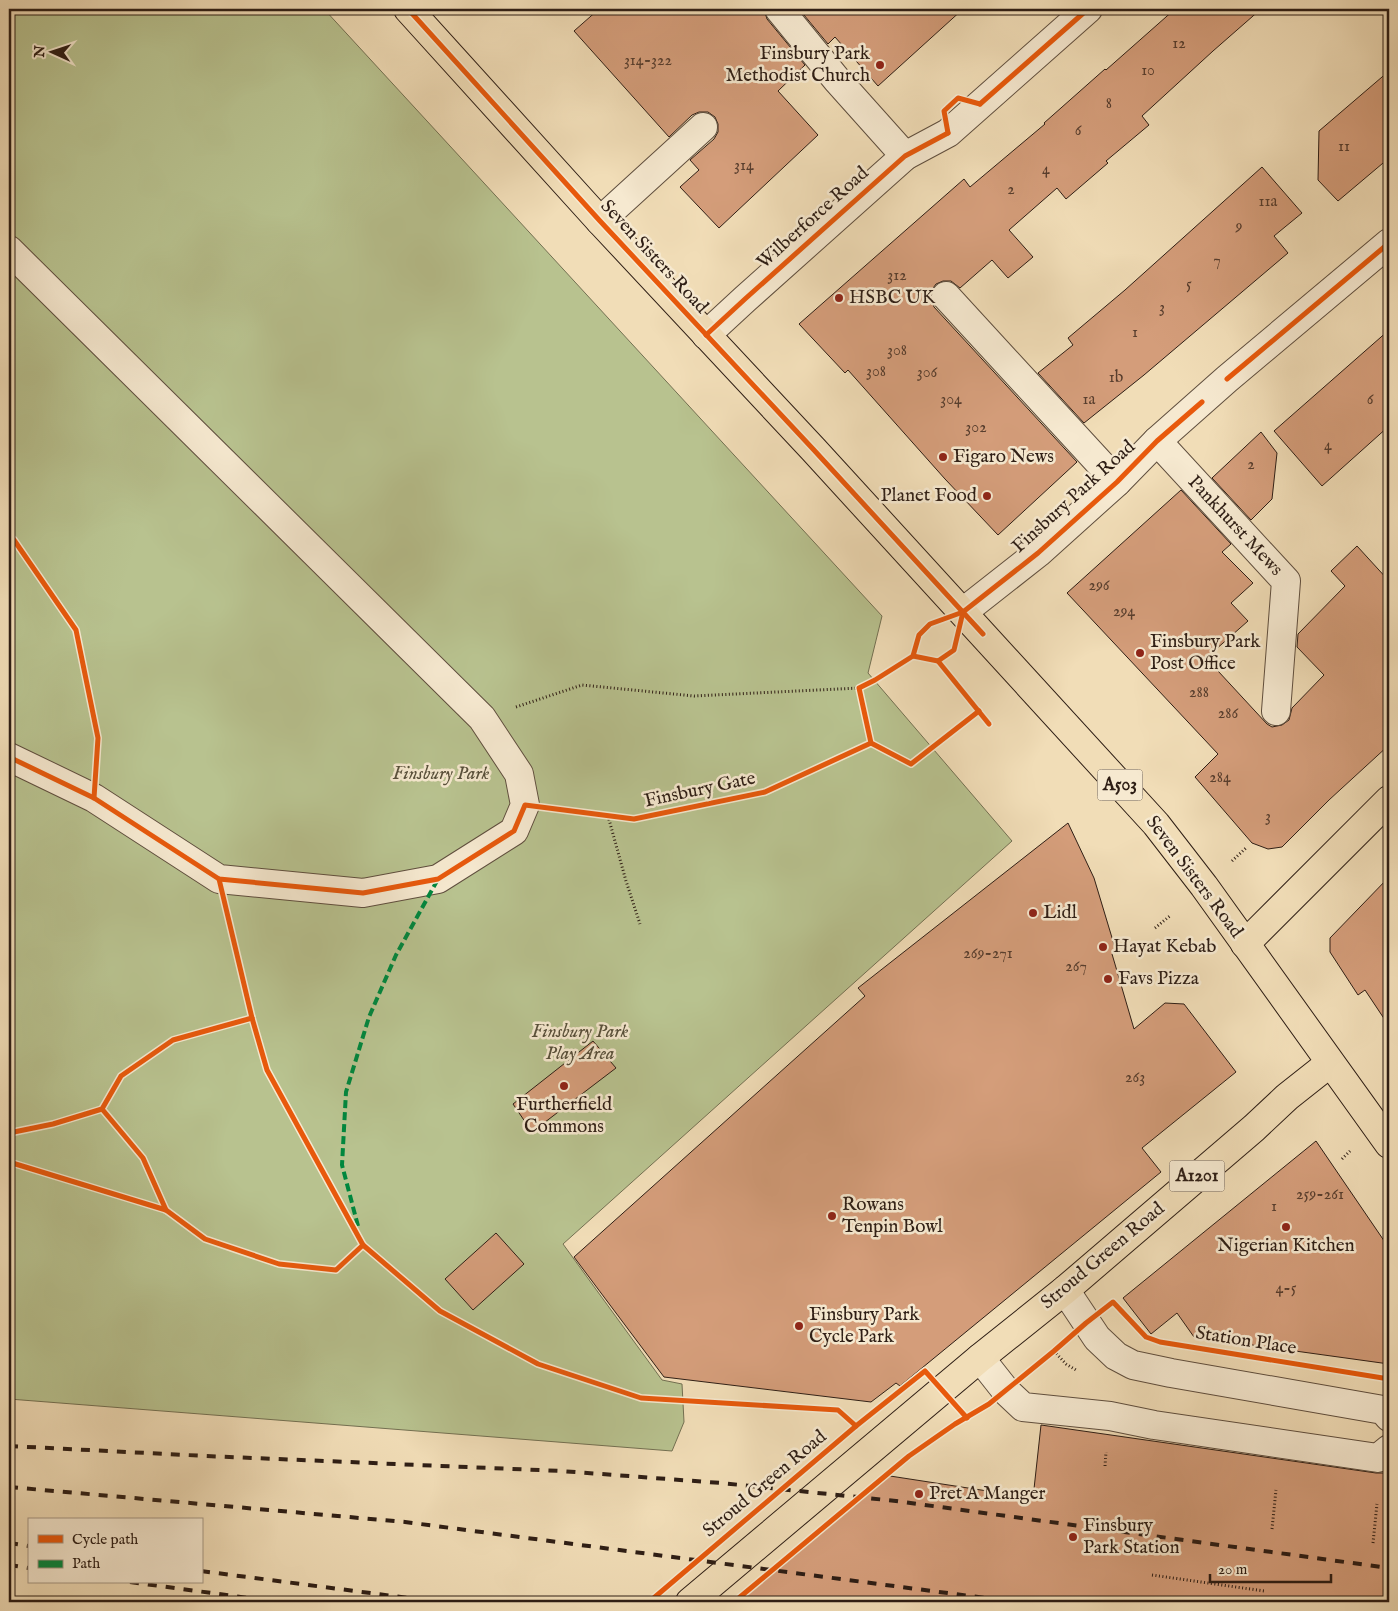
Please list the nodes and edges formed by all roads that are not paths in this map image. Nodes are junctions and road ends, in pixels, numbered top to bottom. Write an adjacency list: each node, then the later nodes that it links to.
1 (408, 9): 6 (main road, Seven Sisters Road / A503)
2 (779, 9): 5 (street)
3 (1088, 9): 5 (street, Wilberforce Road)
4 (703, 127): 6 (street)
5 (906, 156): 10 (street, Wilberforce Road)
6 (600, 221): 10 (main road, Seven Sisters Road / A503)
7 (1389, 243): 11 (street, Finsbury Park Road)
8 (9, 250): 15 (street)
9 (946, 296): 12 (street)
10 (706, 335): 13 (main road, Seven Sisters Road / A503)
11 (1157, 441): 12 (street, Finsbury Park Road); 14 (street, Pankhurst Mews)
12 (1117, 482): 13 (street, Finsbury Park Road)
13 (963, 612): 17 (main road, Seven Sisters Road / A503)
14 (1276, 710)
15 (9, 757)
16 (1389, 800): 17 (main road)
17 (1245, 944): 18 (main road, Seven Sisters Road / A503)
18 (1330, 1063): 19 (main road, Seven Sisters Road / A503); 20 (main road, Stroud Green Road / A1201)
19 (1389, 1144)
20 (1066, 1290): 21 (main road, Stroud Green Road / A1201); 22 (street)
21 (980, 1358): 23 (street); 24 (main road, Stroud Green Road / A1201)
22 (1389, 1417)
23 (1389, 1448)
24 (690, 1602)

